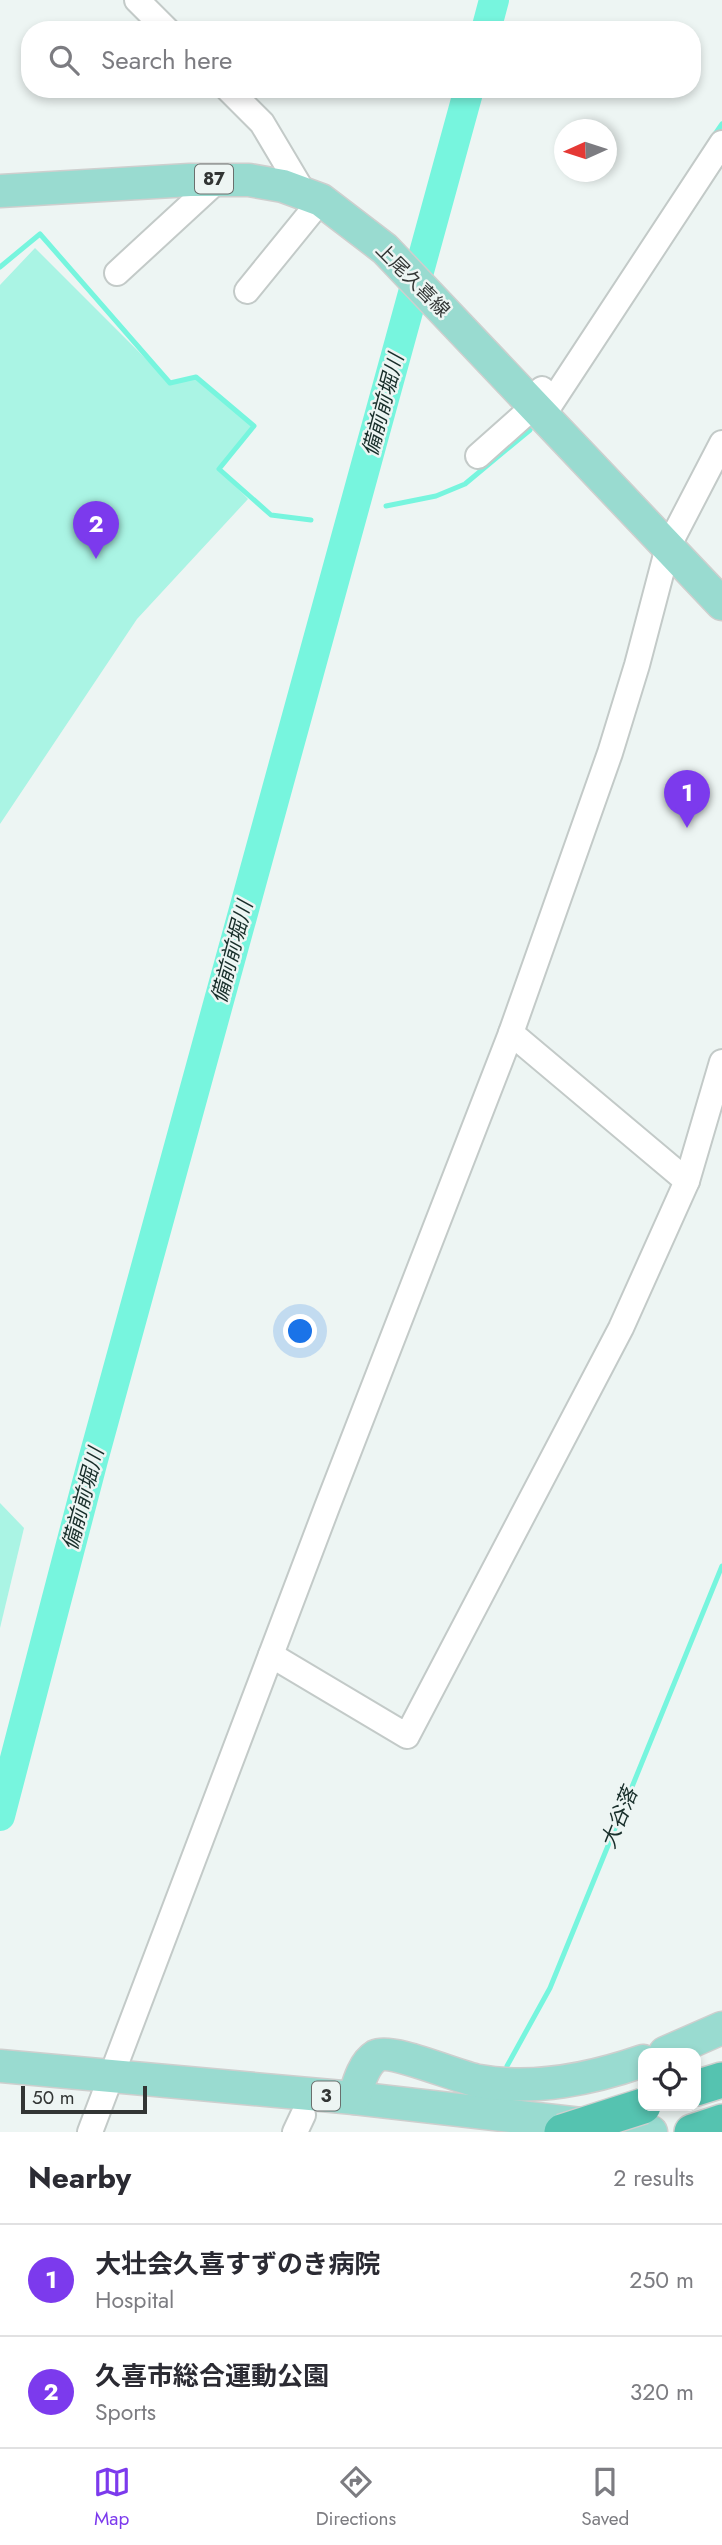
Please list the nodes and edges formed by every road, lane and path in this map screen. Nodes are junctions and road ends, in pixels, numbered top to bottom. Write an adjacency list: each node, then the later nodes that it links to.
1 (137, 0): 2 (street)
2 (158, 21)
3 (237, 98): 7 (street)
4 (722, 143): 11 (street)
5 (219, 179): 6 (main road, 上尾久喜線 / 87); 7 (main road, 上尾久喜線 / 87); 8 (street)
6 (0, 191)
7 (312, 196): 9 (street); 11 (main road, 上尾久喜線 / 87)
8 (117, 273)
9 (247, 290)
10 (584, 324): 11 (street)
11 (538, 408): 13 (street); 14 (main road, 上尾久喜線 / 87)
12 (722, 443): 14 (street)
13 (478, 457)
14 (668, 547): 15 (main road, 上尾久喜線 / 87); 16 (street)
15 (722, 604)
16 (513, 1028): 18 (street); 19 (street)
17 (722, 1062): 18 (street)
18 (689, 1175): 19 (street)
19 (271, 1655): 26 (street)
20 (722, 2028): 21 (main road)
21 (676, 2048)
22 (638, 2063): 28 (main road)
23 (0, 2066): 26 (main road, 3)
24 (722, 2080): 27 (highway)
25 (0, 2085): 26 (main road, 3)
26 (108, 2086): 28 (main road, 3); 31 (main road, 3); 32 (street)
27 (701, 2086)
28 (354, 2098): 35 (main road, 3)
29 (638, 2108): 34 (highway, bridge)
30 (722, 2122): 36 (highway)
31 (299, 2124): 33 (main road, 3)
32 (90, 2132)
33 (460, 2132)
34 (562, 2132)
35 (652, 2132)
36 (692, 2132)

